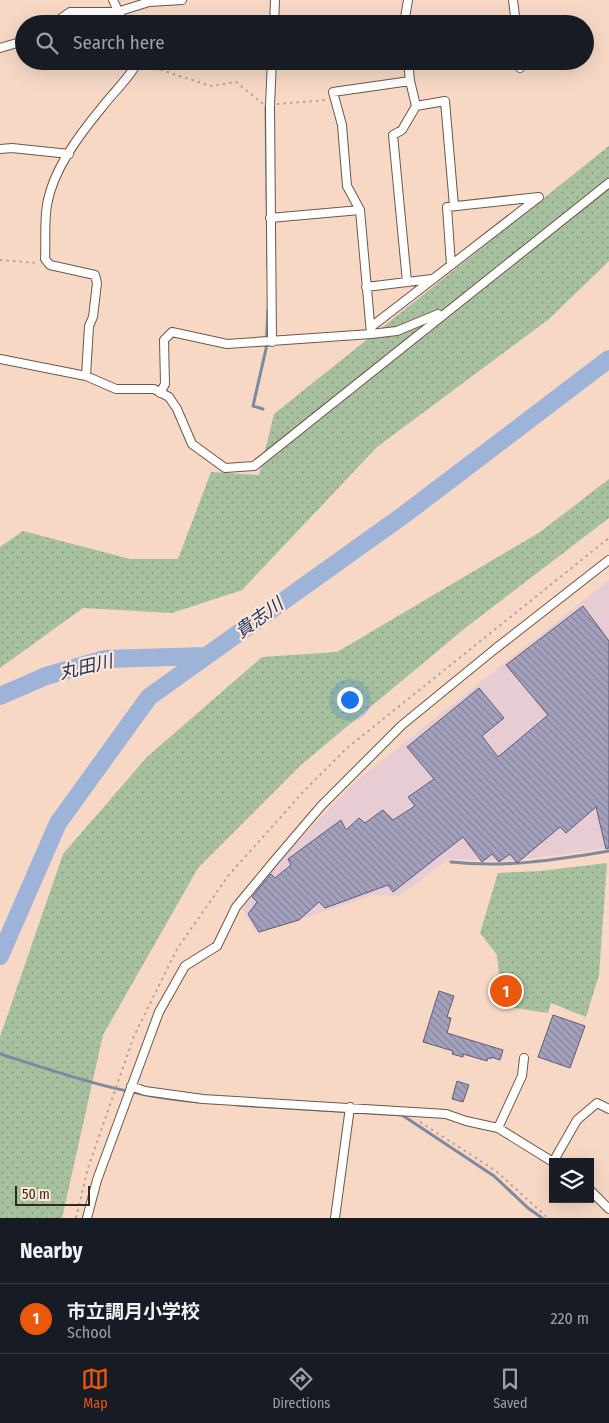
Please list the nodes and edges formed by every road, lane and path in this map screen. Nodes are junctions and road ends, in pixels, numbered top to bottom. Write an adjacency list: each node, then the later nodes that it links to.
1 (113, 0): 6 (street)
2 (182, 0): 6 (street)
3 (275, 0): 9 (street)
4 (408, 0): 10 (street)
5 (514, 0): 11 (street)
6 (117, 12): 7 (street); 8 (street)
7 (66, 15)
8 (119, 15)
9 (274, 15)
10 (406, 15)
11 (515, 15)
12 (15, 44): 13 (street)
13 (0, 48)
14 (129, 70): 23 (street)
15 (161, 70): 20 (path)
16 (272, 70): 20 (street)
17 (409, 70): 18 (street)
18 (410, 81): 19 (street); 21 (street)
19 (335, 99): 20 (path); 26 (street)
20 (270, 105): 27 (street)
21 (416, 106): 25 (street); 32 (street)
22 (0, 149): 23 (street)
23 (70, 154): 29 (street)
24 (609, 183): 34 (street)
25 (454, 206): 30 (street); 30 (street)
26 (360, 210): 27 (street); 33 (street)
27 (270, 218): 36 (street)
28 (0, 260): 29 (path)
29 (50, 265): 38 (street)
30 (451, 265): 31 (street)
31 (433, 279): 32 (street); 35 (street)
32 (407, 282): 33 (street)
33 (366, 287): 35 (street)
34 (444, 313): 35 (street); 39 (street)
35 (371, 331): 36 (street)
36 (272, 342): 39 (street)
37 (0, 359): 38 (street)
38 (86, 376): 39 (street)
39 (160, 393)
40 (609, 560): 42 (street)
41 (524, 1058): 46 (street)
42 (131, 1086): 43 (street); 51 (street)
43 (350, 1107): 46 (street); 52 (street)
44 (609, 1109): 47 (street)
45 (420, 1122): 53 (path)
46 (498, 1128): 48 (street)
47 (555, 1158)
48 (549, 1160)
49 (594, 1194): 50 (street)
50 (609, 1209)
51 (87, 1218)
52 (335, 1218)
53 (548, 1218)

